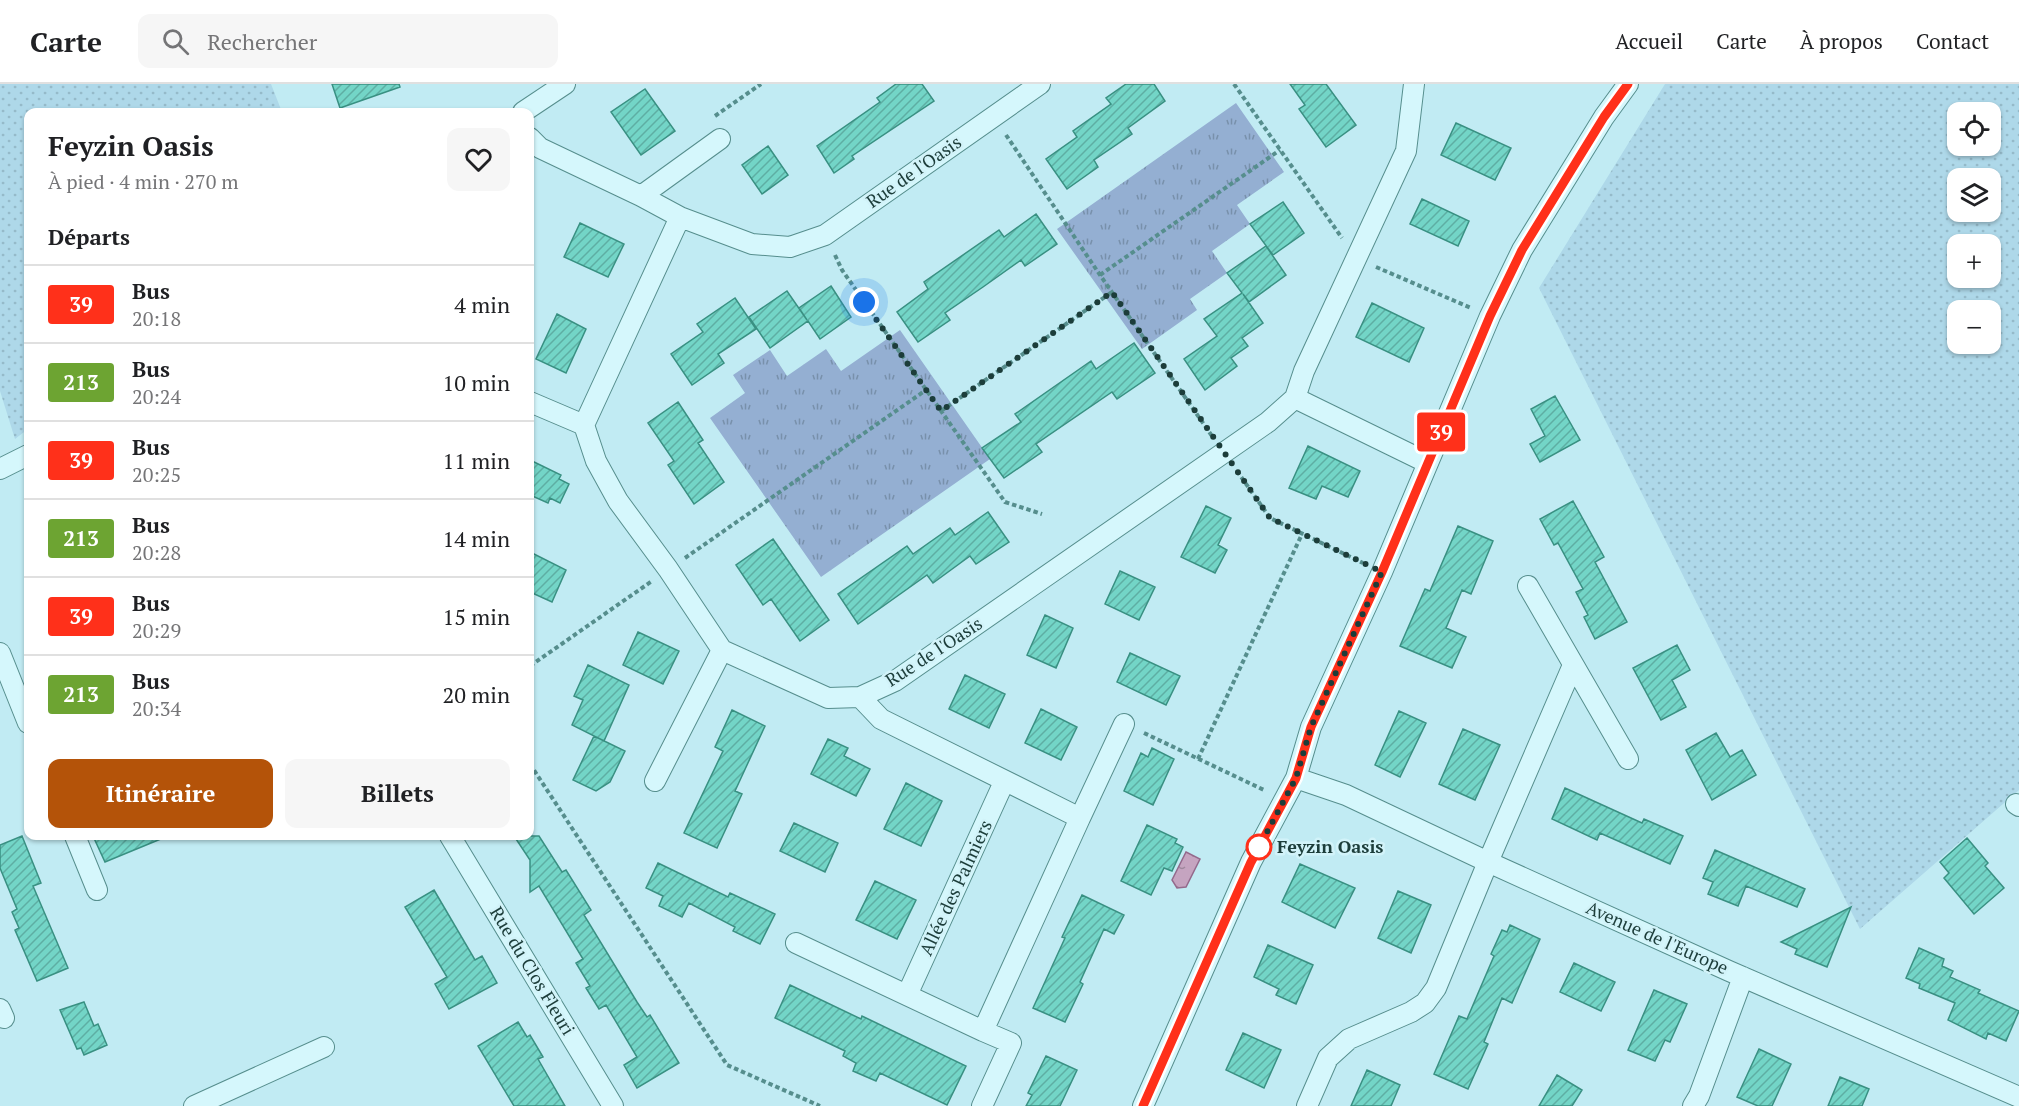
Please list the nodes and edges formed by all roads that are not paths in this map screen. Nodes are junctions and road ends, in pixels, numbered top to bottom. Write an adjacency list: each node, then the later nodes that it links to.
1 (565, 84): 5 (street)
2 (1040, 84): 9 (street, Rue de l'Oasis)
3 (1414, 84): 10 (street, Rue de l'Oasis)
4 (1628, 84): 14 (street)
5 (530, 108)
6 (720, 139): 8 (street)
7 (534, 142): 8 (street, Rue de l'Oasis)
8 (641, 196): 9 (street, Rue de l'Oasis)
9 (680, 217): 12 (street)
10 (1295, 398): 14 (street); 20 (street, Rue de l'Oasis)
11 (534, 404): 12 (street)
12 (584, 425): 17 (street)
13 (24, 456): 15 (street)
14 (1428, 463): 24 (street)
15 (0, 470)
16 (1528, 586): 19 (street)
17 (722, 650): 20 (street, Rue de l'Oasis); 25 (street)
18 (0, 653): 21 (street)
19 (1574, 665): 23 (street); 30 (street)
20 (860, 697): 26 (street)
21 (24, 713)
22 (1124, 724): 27 (street)
23 (1628, 759)
24 (1296, 778): 30 (street, Avenue de l'Europe); 41 (street)
25 (655, 781)
26 (1004, 782): 27 (street); 34 (street, Allée des Palmiers)
27 (1080, 818): 35 (street)
28 (77, 840): 31 (street)
29 (452, 840): 39 (street, Rue du Clos Fleuri)
30 (1488, 862): 33 (street, Avenue de l'Europe); 42 (street)
31 (97, 890)
32 (795, 943): 34 (street)
33 (1743, 977): 37 (street, Avenue de l'Europe); 43 (street)
34 (907, 995): 35 (street)
35 (983, 1031): 40 (street)
36 (324, 1047): 38 (street)
37 (2019, 1097)
38 (194, 1106)
39 (614, 1106)
40 (982, 1106)
41 (1143, 1106)
42 (1307, 1106)
43 (1693, 1106)

